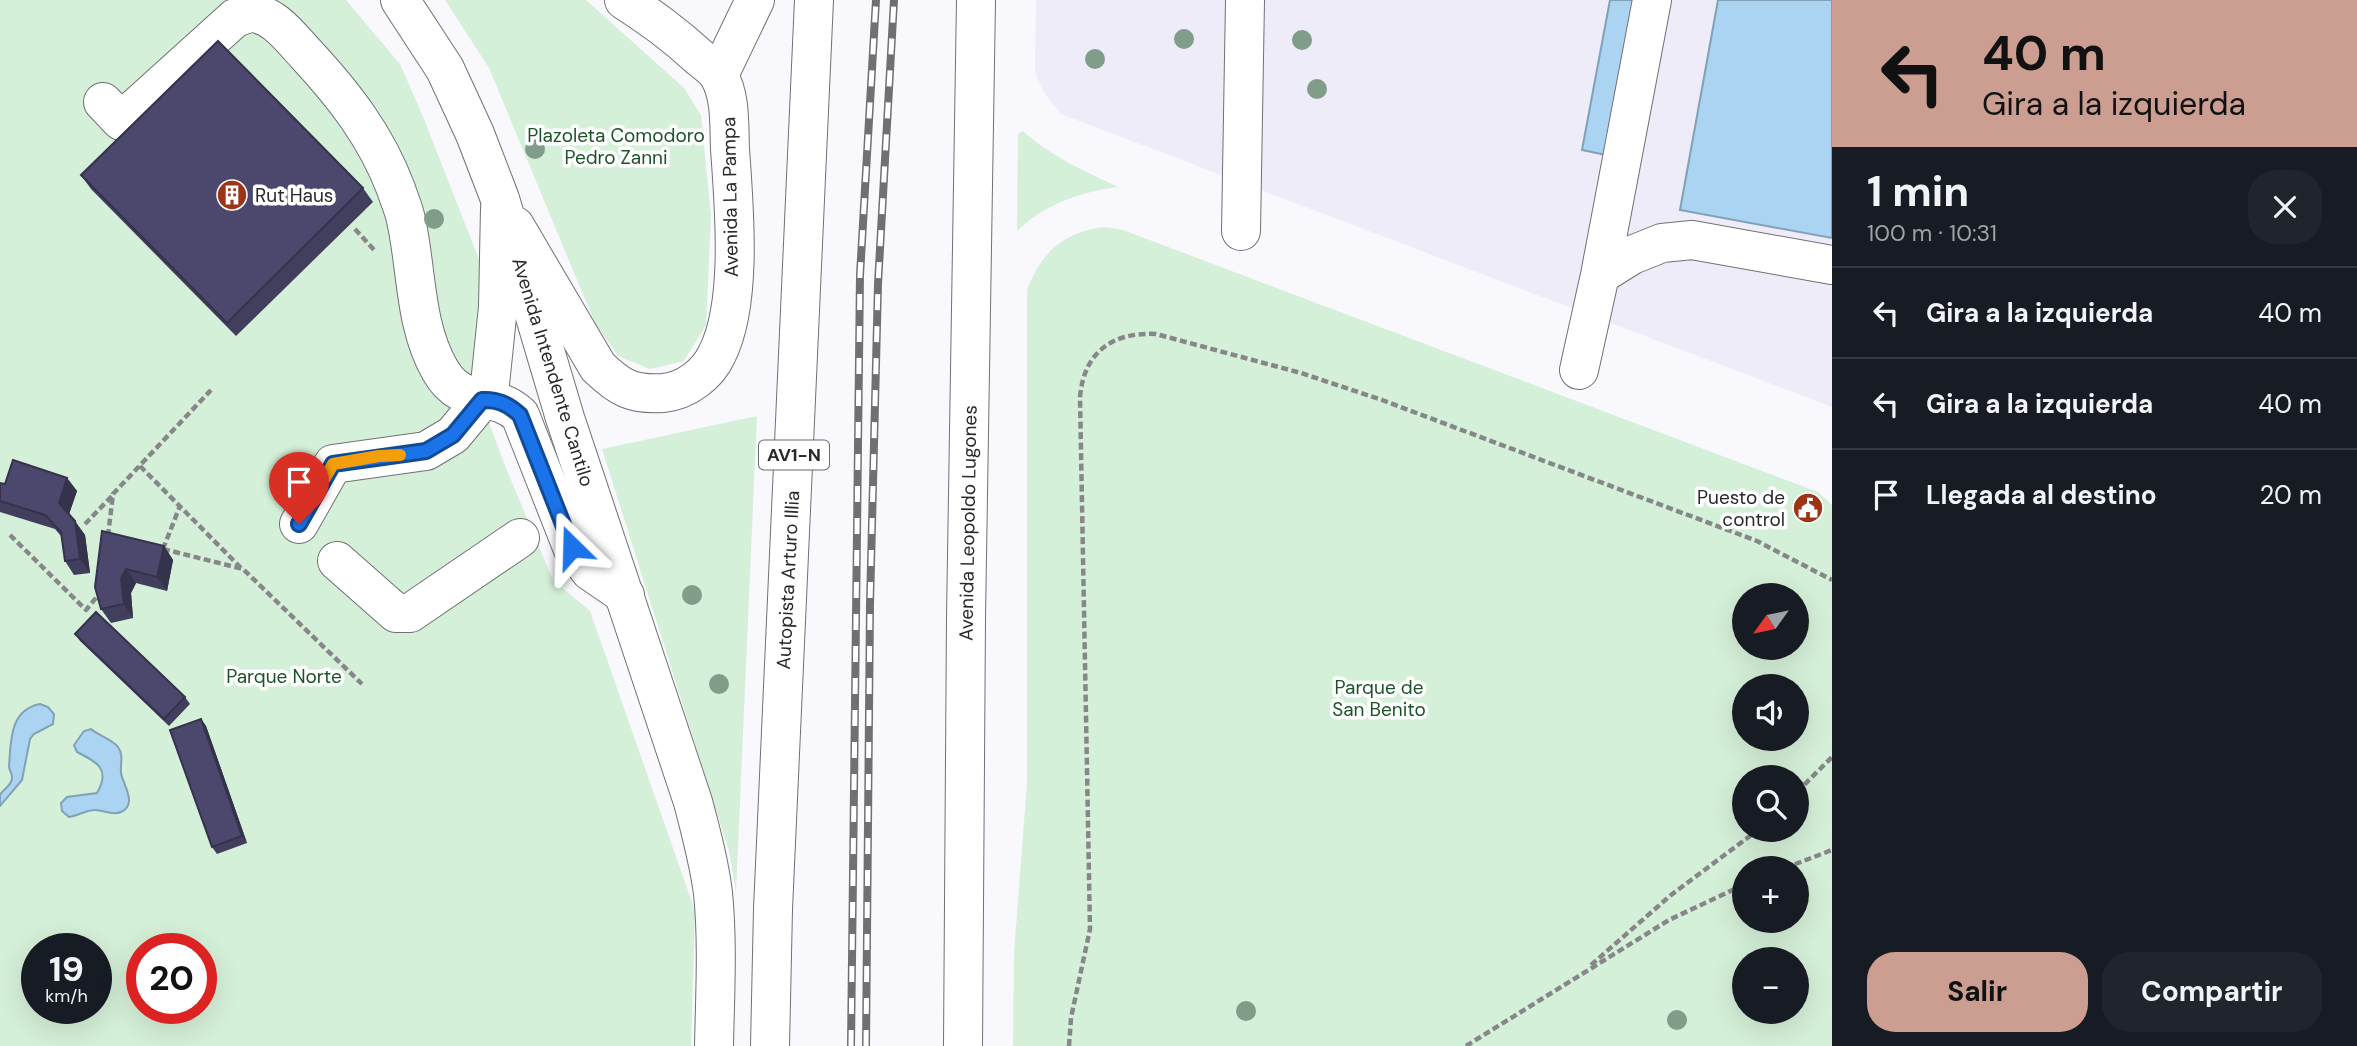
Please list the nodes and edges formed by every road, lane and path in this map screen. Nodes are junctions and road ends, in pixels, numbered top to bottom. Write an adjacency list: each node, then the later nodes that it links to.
1 (400, 0): 11 (main road, Avenida Intendente Cantilo)
2 (624, 0): 9 (main road)
3 (755, 0): 9 (main road)
4 (814, 0): 46 (main road, Autopista Arturo Illia / AV1-N)
5 (976, 0): 47 (main road, Avenida Leopoldo Lugones)
6 (1245, 0): 12 (main road)
7 (1652, 0): 14 (main road)
8 (249, 7): 10 (main road); 17 (main road)
9 (719, 75): 11 (main road, Avenida La Pampa)
10 (103, 102)
11 (500, 199): 17 (main road); 19 (main road, Avenida Intendente Cantilo)
12 (1241, 231)
13 (1832, 265): 14 (main road)
14 (1600, 275): 15 (main road)
15 (1579, 370)
16 (211, 390): 20 (path)
17 (482, 400): 18 (main road); 24 (main road)
18 (520, 415): 19 (main road); 36 (main road)
19 (565, 418): 36 (main road, Avenida Intendente Cantilo)
20 (140, 466): 21 (path); 22 (path)
21 (113, 494): 23 (path); 25 (path)
22 (180, 506): 31 (path); 33 (path)
23 (85, 524)
24 (299, 524)
25 (108, 535): 27 (path); 30 (path)
26 (10, 536): 35 (path)
27 (119, 538)
28 (520, 538): 32 (main road)
29 (152, 546): 31 (path)
30 (106, 547)
31 (163, 549): 33 (path)
32 (337, 561)
33 (243, 569): 37 (path)
34 (1832, 580): 48 (path)
35 (101, 583)
36 (625, 595): 45 (main road, Avenida Intendente Cantilo)
37 (362, 684)
38 (1832, 757): 39 (path)
39 (1809, 780)
40 (1742, 842): 44 (path)
41 (1832, 850): 42 (path)
42 (1809, 859)
43 (1732, 890): 44 (path)
44 (1581, 974): 49 (path)
45 (714, 1046)
46 (770, 1046)
47 (963, 1046)
48 (1069, 1046)
49 (1465, 1046)

